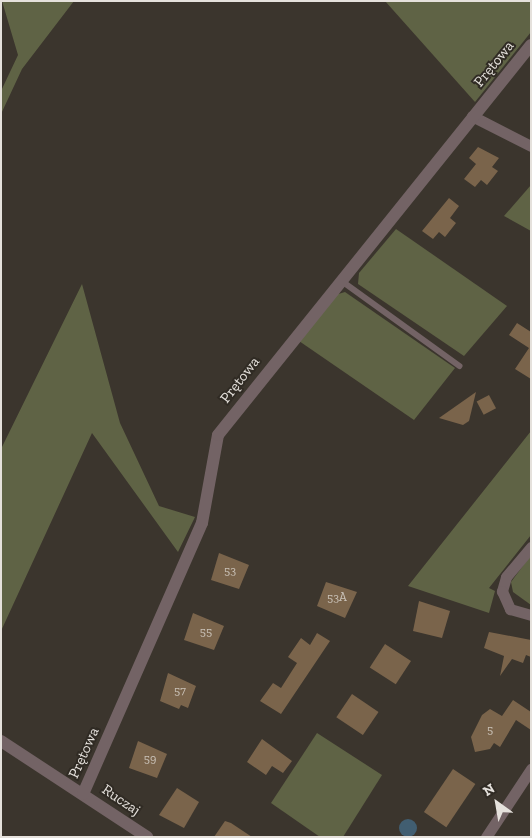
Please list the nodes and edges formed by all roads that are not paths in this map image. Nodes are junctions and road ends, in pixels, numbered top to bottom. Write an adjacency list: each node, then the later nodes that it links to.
1 (531, 44): 2 (street, Prętowa)
2 (472, 116): 3 (street); 4 (street, Prętowa)
3 (531, 146)
4 (339, 279): 5 (lane); 10 (street, Prętowa)
5 (460, 366)
6 (531, 547): 7 (street)
7 (531, 615)
8 (1, 741): 10 (street, Ruczaj)
9 (531, 769): 12 (street)
10 (84, 794): 11 (street, Ruczaj)
11 (147, 837)
12 (486, 837)

